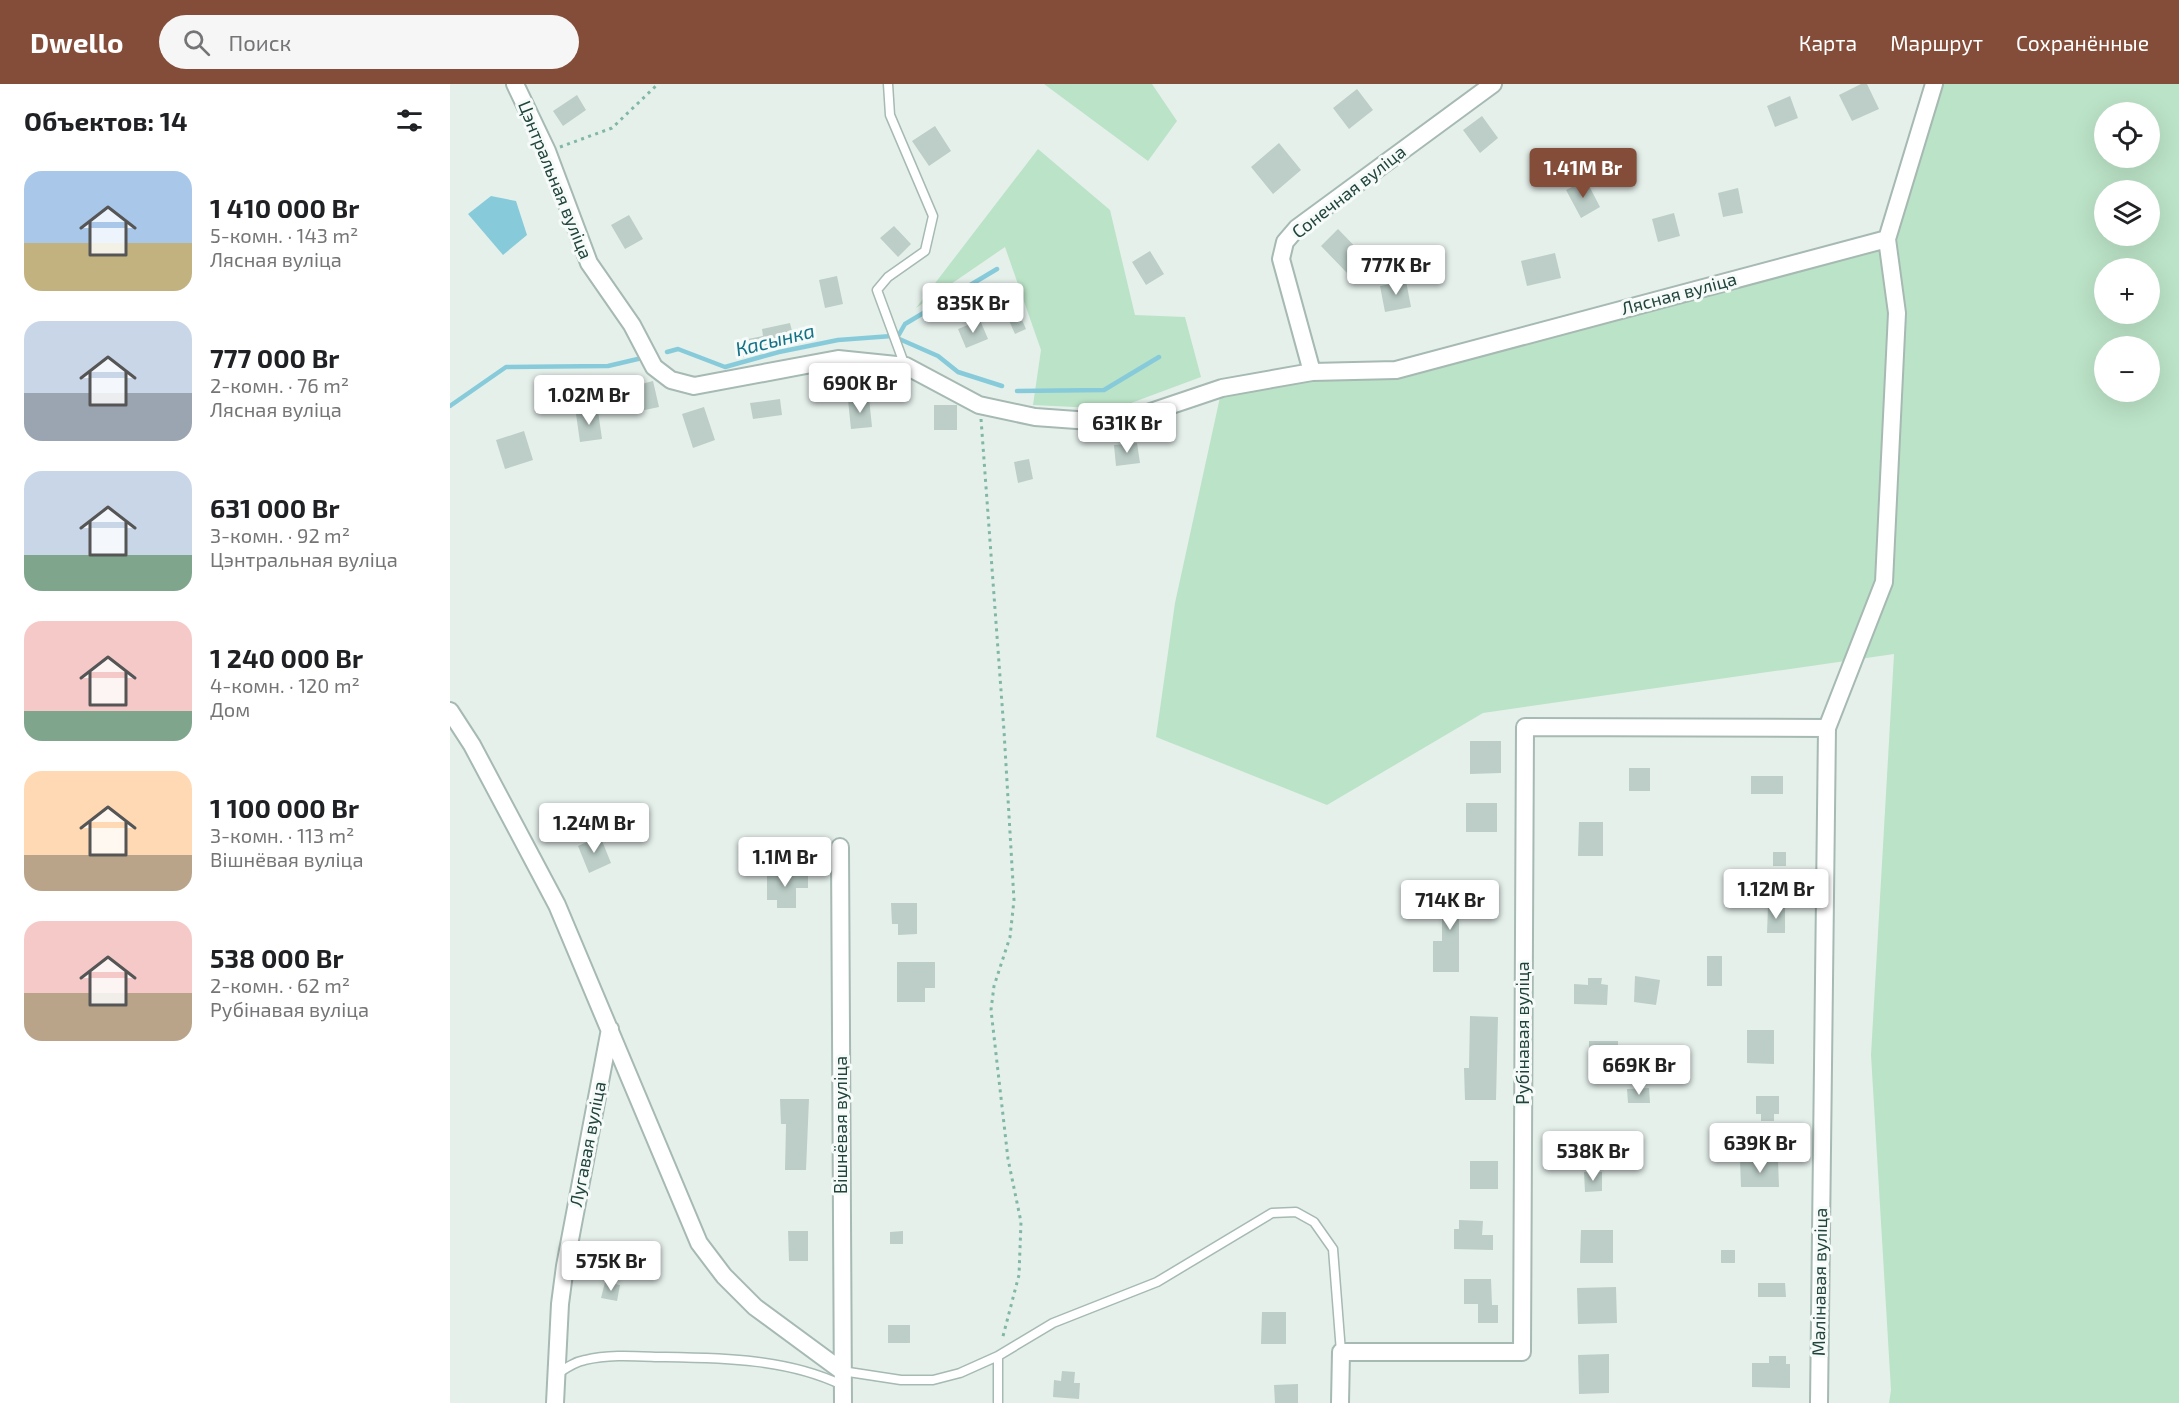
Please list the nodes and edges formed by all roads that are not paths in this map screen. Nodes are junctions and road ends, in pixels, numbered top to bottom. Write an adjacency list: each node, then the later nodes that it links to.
1 (515, 84): 6 (street, Цэнтральная вуліца)
2 (888, 84): 6 (lane)
3 (1492, 84): 7 (street, Сонечная вуліца)
4 (1934, 84): 5 (street)
5 (1887, 239): 7 (street, Лясная вуліца); 9 (street)
6 (906, 366): 7 (street, Цэнтральная вуліца)
7 (1312, 372)
8 (450, 711): 11 (street)
9 (1827, 728): 12 (street, Рубінавая вуліца); 20 (street, Малінавая вуліца)
10 (840, 847): 15 (street, Вішнёвая вуліца)
11 (610, 1028): 14 (street, Лугавая вуліца); 15 (street)
12 (1341, 1352): 13 (lane); 19 (street)
13 (998, 1356): 15 (lane); 18 (lane)
14 (557, 1374): 15 (lane); 16 (street, Лугавая вуліца)
15 (842, 1378): 17 (street, Вішнёвая вуліца)
16 (555, 1403)
17 (843, 1403)
18 (998, 1403)
19 (1340, 1403)
20 (1819, 1403)

